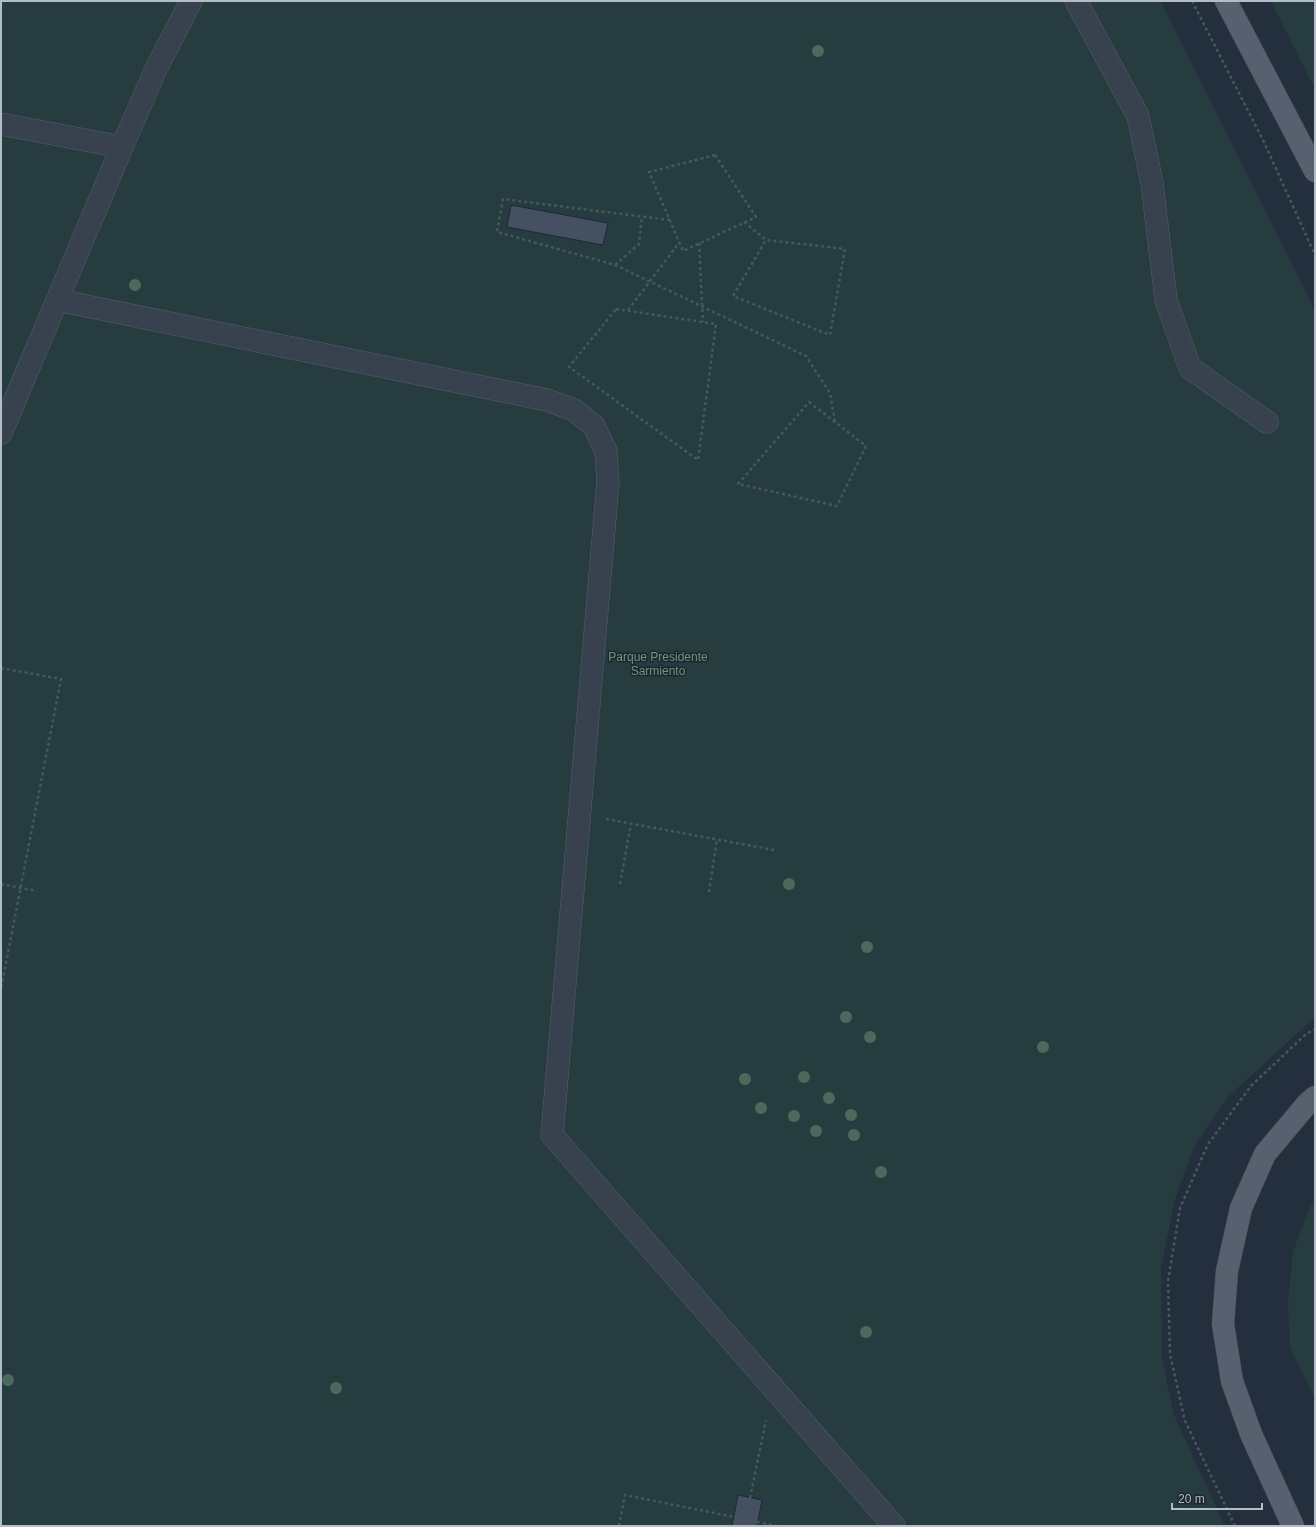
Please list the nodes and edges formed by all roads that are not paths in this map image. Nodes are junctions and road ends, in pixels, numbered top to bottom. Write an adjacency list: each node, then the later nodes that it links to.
1 (191, 1): 5 (lane)
2 (1076, 1): 8 (lane)
3 (1226, 1): 6 (main road)
4 (1, 124): 5 (lane)
5 (122, 147): 7 (lane)
6 (1315, 171)
7 (57, 300): 9 (lane); 11 (lane)
8 (1267, 422)
9 (1, 433)
10 (1315, 1097): 12 (main road)
11 (894, 1526)
12 (1293, 1526)

